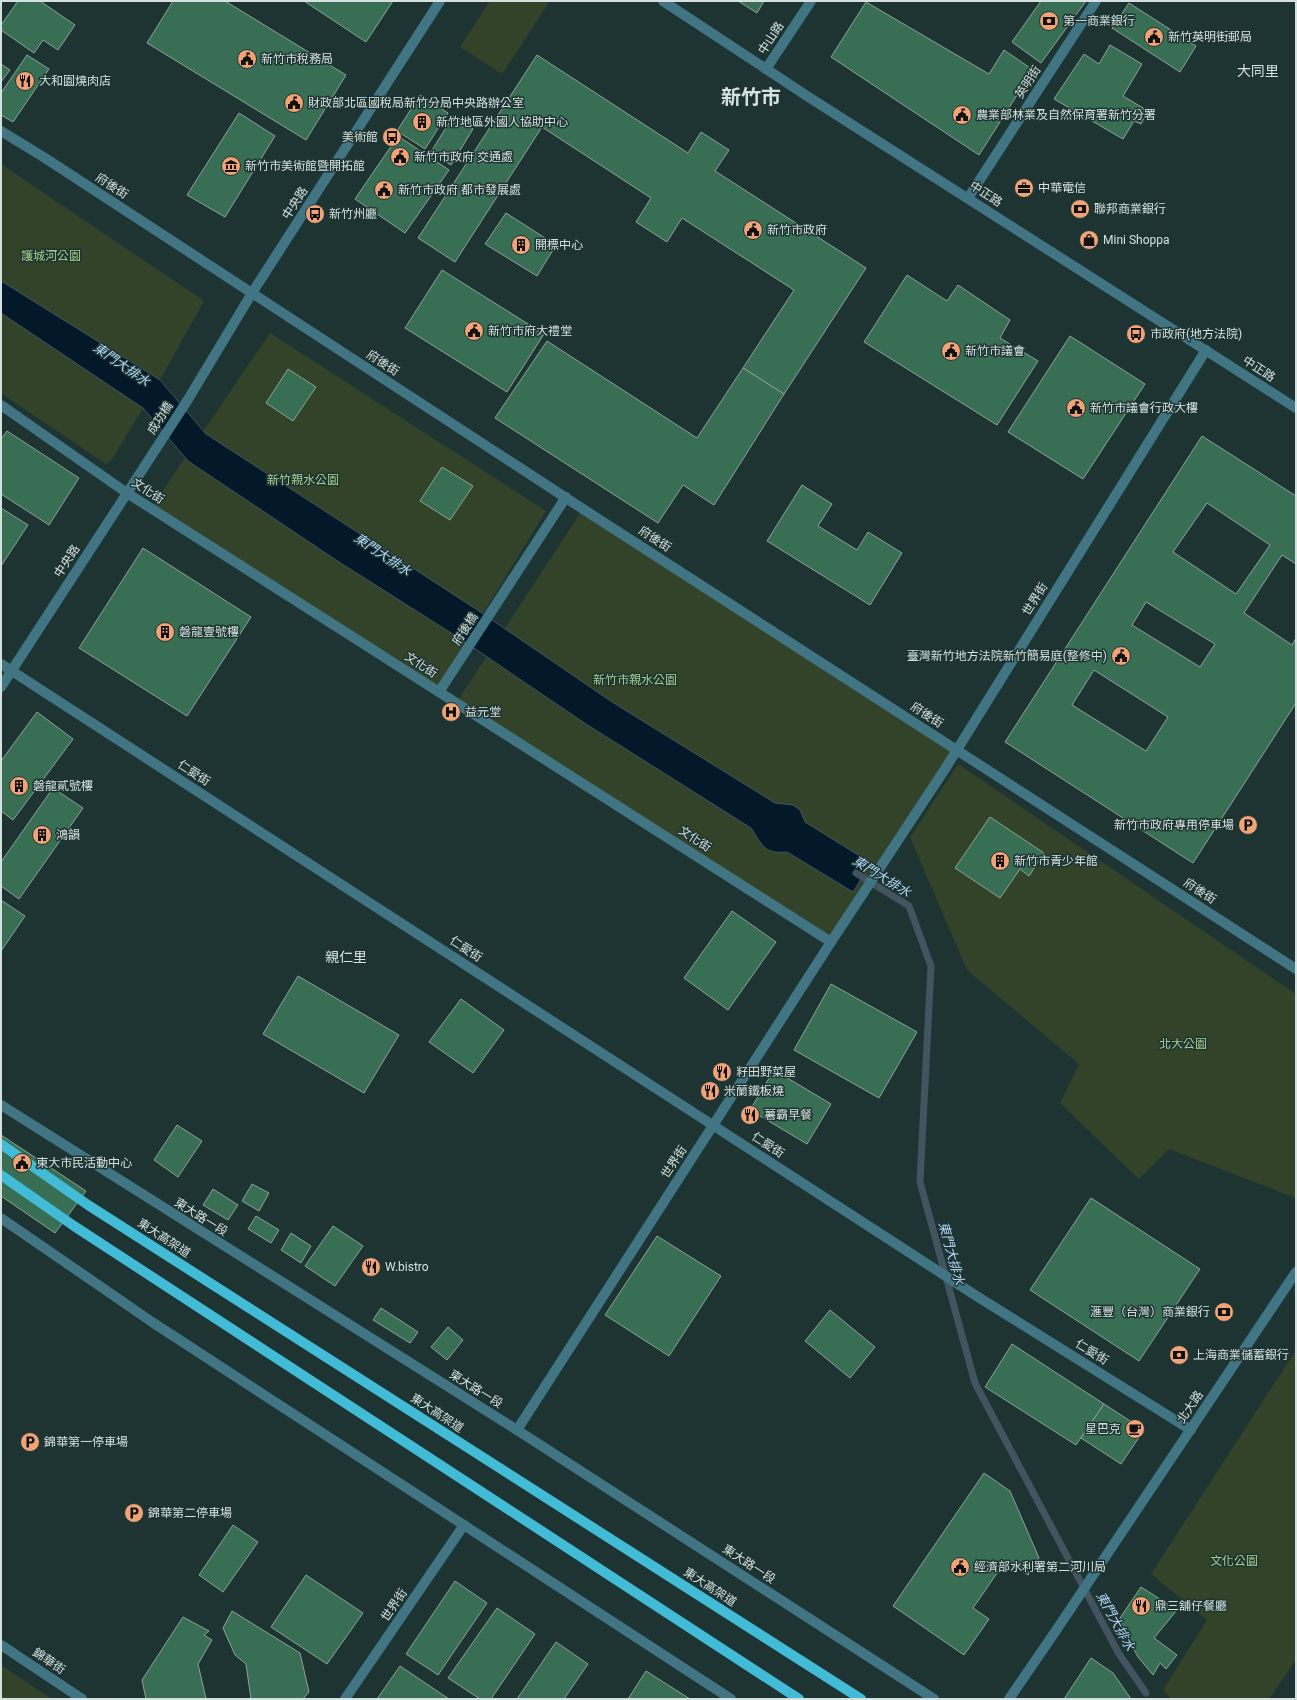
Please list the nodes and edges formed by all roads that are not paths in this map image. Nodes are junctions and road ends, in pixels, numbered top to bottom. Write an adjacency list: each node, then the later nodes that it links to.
1 (440, 1): 8 (street, 中央路)
2 (663, 1): 5 (street, 中正路)
3 (811, 1): 5 (street, 中山路)
4 (1096, 1): 7 (street, 英明街)
5 (766, 69): 7 (street, 中正路)
6 (1, 131): 8 (street, 府後街)
7 (968, 198): 9 (street, 中正路)
8 (252, 293): 10 (street, 中央路); 15 (street, 府後街)
9 (1206, 350): 12 (street, 中正路); 20 (street, 世界街)
10 (187, 401): 13 (street, 成功橋)
11 (1, 405): 14 (street, 文化街)
12 (1296, 408)
13 (155, 450): 14 (street, 中央路)
14 (127, 493): 17 (street, 中央路); 19 (street, 文化街)
15 (566, 497): 19 (street, 府後橋); 20 (street, 府後街)
16 (1, 664): 17 (street, 仁愛街)
17 (11, 671): 18 (street, 中央路); 24 (street, 仁愛街)
18 (1, 687)
19 (439, 692): 21 (street, 文化街)
20 (957, 750): 21 (street, 世界街); 22 (street, 府後街)
21 (831, 942): 24 (street, 世界街)
22 (1296, 969)
23 (1, 1105): 29 (street, 東大路一段)
24 (713, 1125): 29 (street, 世界街); 30 (street, 仁愛街)
25 (1, 1144): 37 (main road, 東大高架道)
26 (1, 1175): 36 (main road)
27 (1, 1218): 31 (street)
28 (1296, 1272): 30 (street, 北大路)
29 (517, 1430): 38 (street, 東大路一段)
30 (1191, 1430): 39 (street, 北大路)
31 (464, 1525): 34 (street, 世界街); 35 (street)
32 (1, 1646): 33 (street, 錦華街)
33 (82, 1699)
34 (345, 1699)
35 (731, 1699)
36 (799, 1699)
37 (861, 1699)
38 (934, 1699)
39 (1009, 1699)

